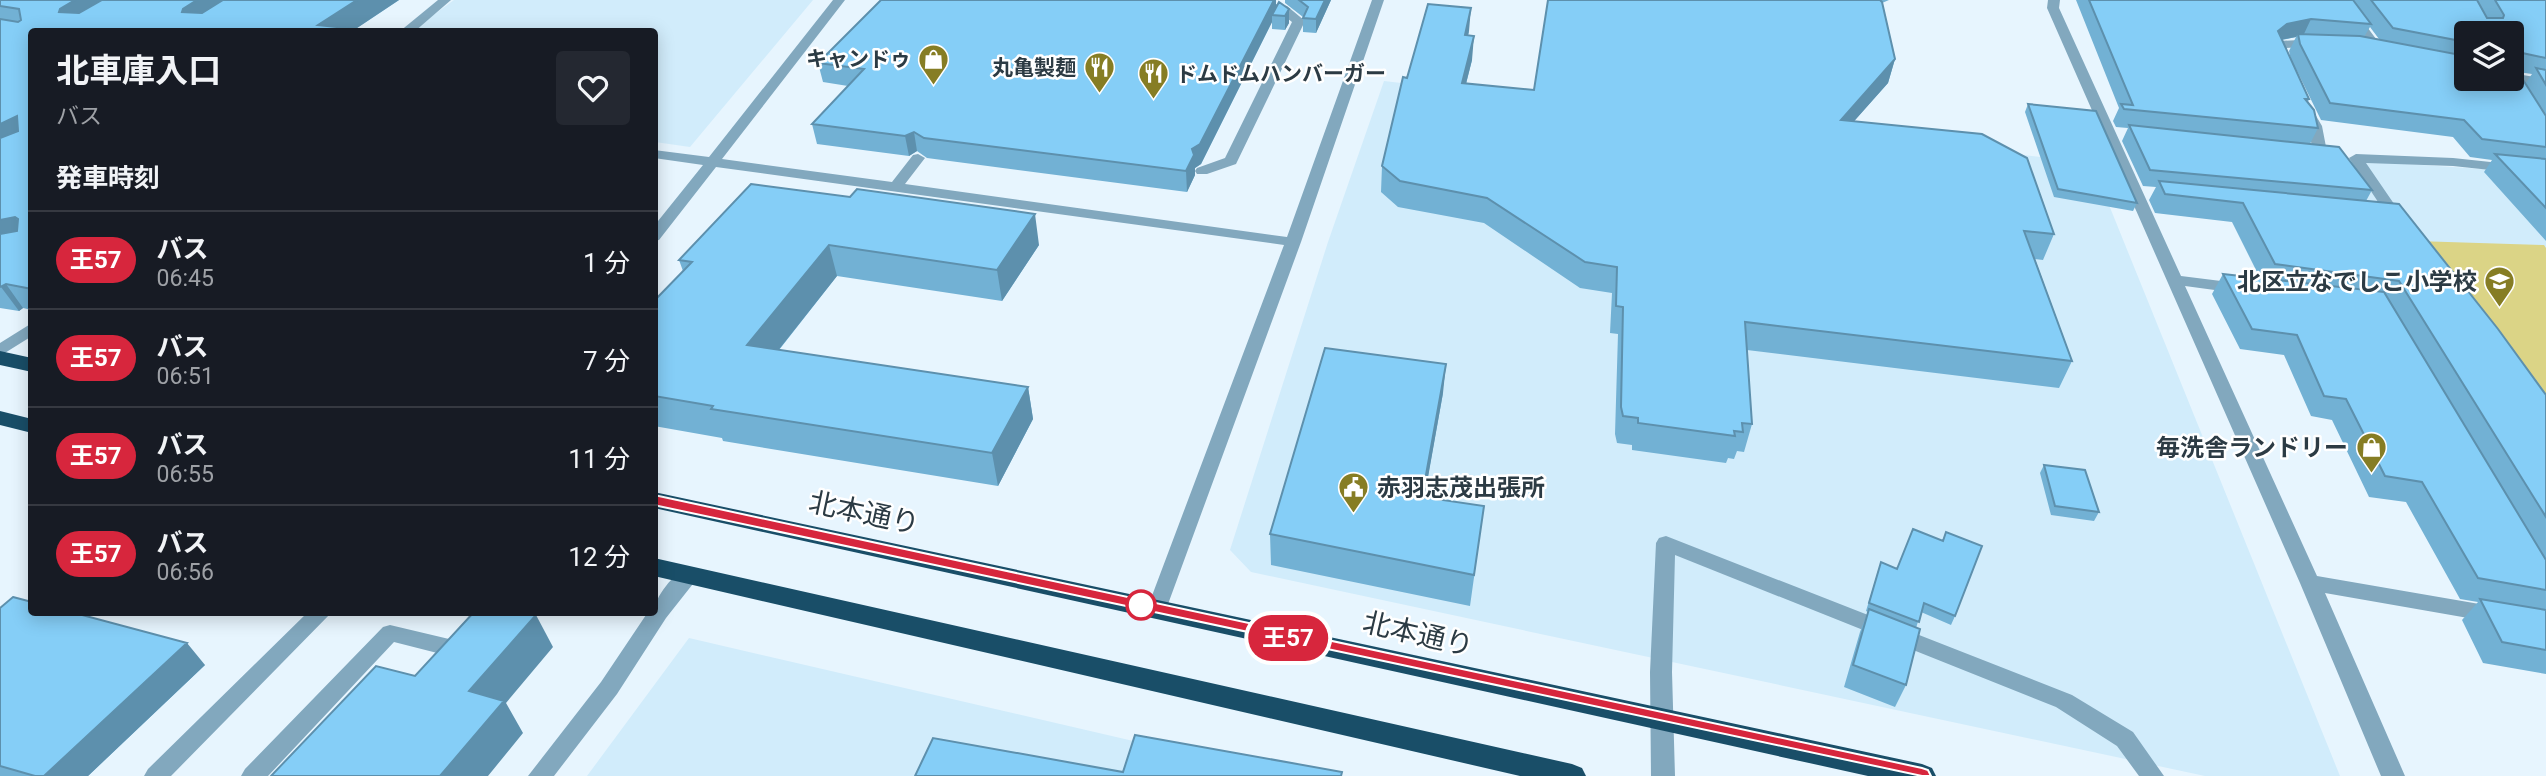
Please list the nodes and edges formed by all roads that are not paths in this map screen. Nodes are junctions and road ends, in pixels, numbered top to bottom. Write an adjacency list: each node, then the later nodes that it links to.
1 (445, 0): 7 (street)
2 (839, 0): 19 (street)
3 (1378, 0): 27 (street)
4 (2054, 0): 14 (street)
5 (2341, 0): 9 (street)
6 (1276, 8): 20 (street)
7 (411, 28)
8 (2325, 44): 10 (street)
9 (2397, 53)
10 (2287, 72)
11 (2524, 82): 12 (street)
12 (2546, 83)
13 (2303, 104): 16 (street)
14 (2110, 133): 15 (street); 23 (street)
15 (2129, 135)
16 (2332, 154): 21 (street); 25 (street)
17 (658, 155): 19 (street)
18 (918, 158): 22 (street)
19 (711, 163): 22 (street); 26 (street)
20 (1202, 171)
21 (2546, 172)
22 (895, 188): 27 (street)
23 (2136, 192): 24 (street); 28 (street)
24 (2156, 194)
25 (2378, 215)
26 (658, 232)
27 (1293, 242): 40 (street)
28 (2175, 280): 29 (street); 39 (street)
29 (2248, 289)
30 (28, 331): 31 (street)
31 (0, 351)
32 (0, 358): 33 (highway)
33 (28, 364)
34 (0, 418): 35 (highway)
35 (28, 425)
36 (658, 501): 40 (highway, 北本通り)
37 (658, 568): 38 (highway)
38 (689, 575): 41 (street); 50 (highway)
39 (2310, 583): 45 (street); 54 (street)
40 (1157, 609): 46 (highway, 北本通り)
41 (658, 614)
42 (318, 616): 47 (street)
43 (482, 616): 48 (street)
44 (656, 616): 49 (street)
45 (2507, 617)
46 (1664, 718): 51 (street); 52 (highway, 北本通り); 53 (street)
47 (156, 776)
48 (253, 776)
49 (540, 776)
50 (1572, 776)
51 (1664, 776)
52 (1922, 776)
53 (2152, 776)
54 (2393, 776)

